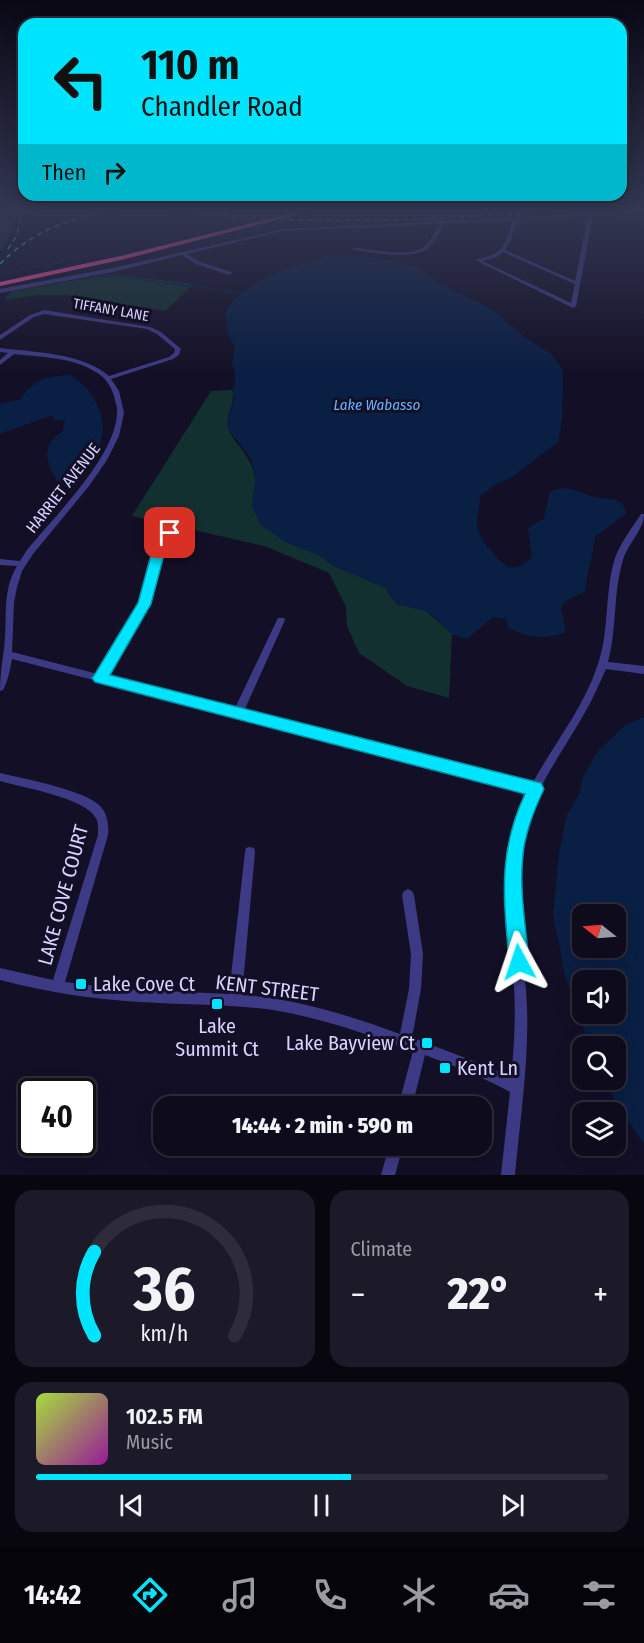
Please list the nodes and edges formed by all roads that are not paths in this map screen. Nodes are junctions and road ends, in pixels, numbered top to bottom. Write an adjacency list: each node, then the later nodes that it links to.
1 (63, 265): 9 (highway)
2 (89, 265): 10 (highway)
3 (136, 265): 12 (street)
4 (204, 265): 8 (street)
5 (487, 265): 11 (street)
6 (535, 265): 11 (street)
7 (582, 265): 11 (street)
8 (230, 273)
9 (0, 279)
10 (0, 284)
11 (578, 284)
12 (0, 291)
13 (0, 338): 17 (street, TIFFANY LANE)
14 (0, 350): 15 (street)
15 (12, 352): 16 (street); 17 (street)
16 (0, 363)
17 (108, 378): 21 (street, HARRIET AVENUE)
18 (644, 516): 24 (street)
19 (170, 533): 26 (street)
20 (0, 562): 21 (street)
21 (22, 564): 23 (street, HARRIET AVENUE)
22 (281, 620): 28 (street)
23 (7, 654): 26 (street); 27 (street, HARRIET AVENUE)
24 (603, 664): 25 (street); 30 (street)
25 (644, 670)
26 (100, 678): 28 (street)
27 (0, 687)
28 (238, 713): 30 (street)
29 (0, 777): 34 (street, LAKE COVE COURT)
30 (535, 789): 38 (street)
31 (250, 852): 35 (street)
32 (408, 895): 36 (street)
33 (0, 974): 34 (street, KENT STREET)
34 (57, 987): 35 (street, KENT STREET)
35 (235, 1000): 36 (street, KENT STREET)
36 (405, 1042): 37 (street, KENT STREET)
37 (420, 1046): 38 (street, KENT STREET); 39 (street)
38 (516, 1088): 42 (street)
39 (408, 1096)
40 (393, 1156): 41 (street)
41 (388, 1175)
42 (508, 1175)

